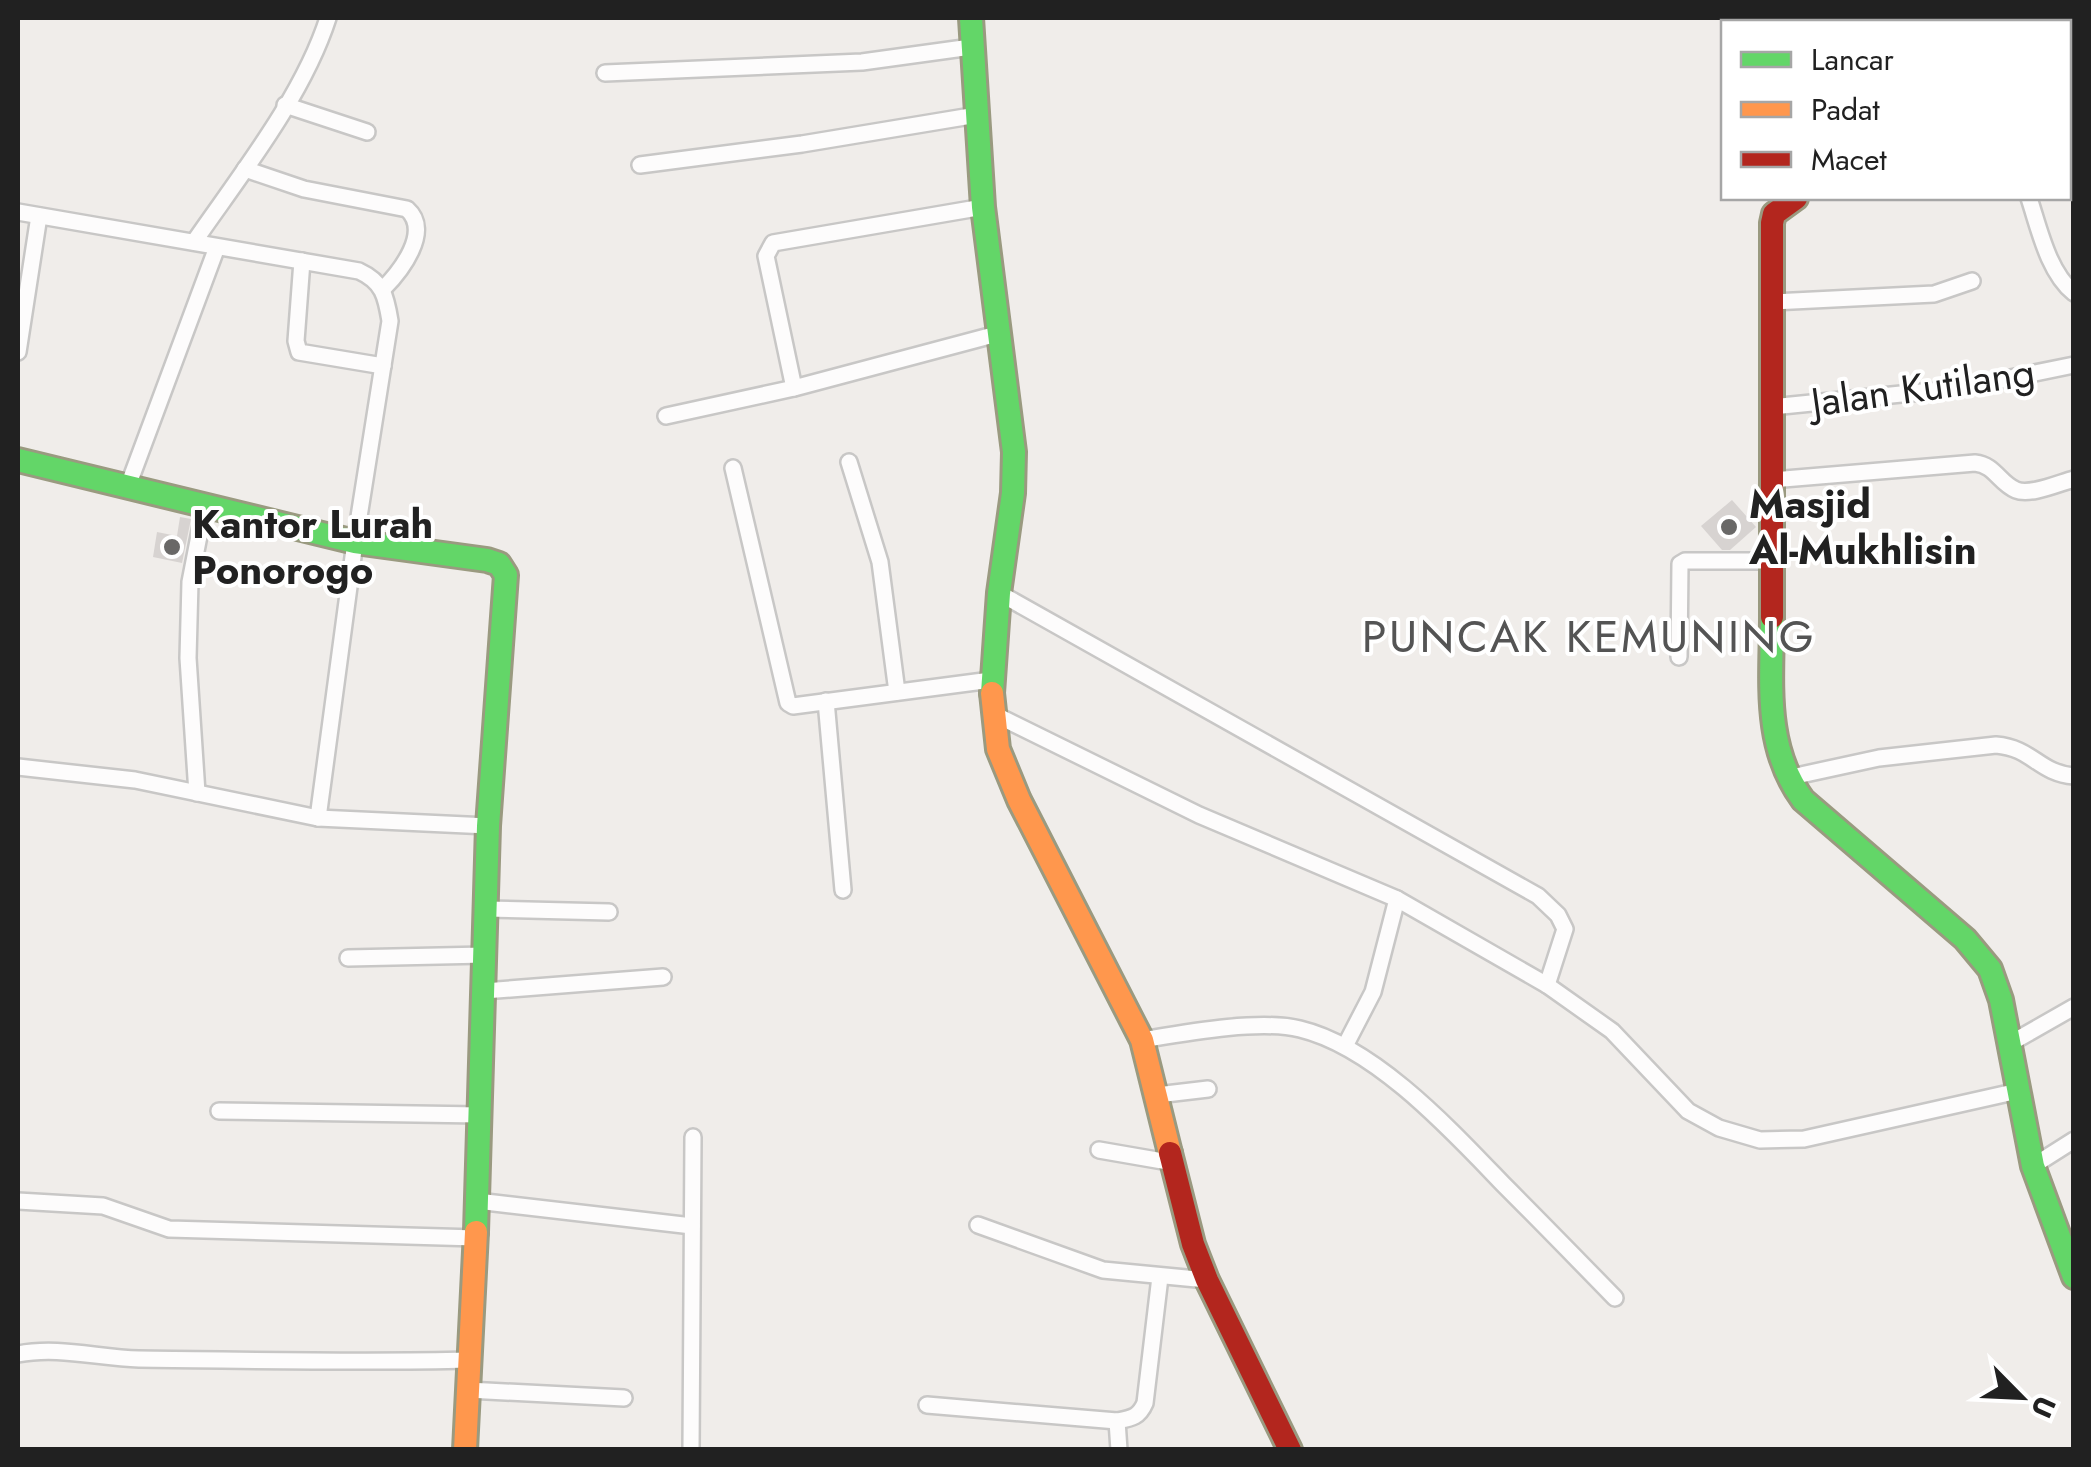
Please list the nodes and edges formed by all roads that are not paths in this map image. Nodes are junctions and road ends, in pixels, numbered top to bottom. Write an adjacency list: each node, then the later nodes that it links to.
1 (328, 18): 5 (street)
2 (971, 18): 3 (street)
3 (971, 47): 4 (street); 6 (street)
4 (604, 73)
5 (285, 105): 7 (street); 9 (street)
6 (976, 115): 8 (street); 12 (street)
7 (367, 132)
8 (640, 165)
9 (245, 169): 15 (street); 19 (street)
10 (1793, 200): 21 (street)
11 (2030, 200): 20 (street)
12 (984, 207): 22 (street); 26 (street)
13 (18, 212): 14 (street)
14 (39, 216): 15 (street); 23 (street)
15 (194, 242): 16 (street)
16 (217, 247): 17 (street); 34 (street)
17 (302, 261): 19 (street); 25 (street)
18 (1972, 280): 21 (street)
19 (383, 288): 25 (street)
20 (2074, 293)
21 (1774, 302): 27 (street)
22 (997, 334): 26 (street); 38 (street)
23 (18, 344)
24 (2074, 365): 27 (street, Jalan Kutilang)
25 (382, 366): 36 (street)
26 (794, 388): 28 (street)
27 (1772, 407): 32 (street)
28 (666, 416)
29 (18, 460): 34 (street)
30 (848, 462): 41 (street)
31 (733, 468): 42 (street)
32 (1771, 480): 33 (street); 37 (street)
33 (2074, 480)
34 (128, 486): 35 (street)
35 (205, 506): 36 (street); 47 (street)
36 (355, 542): 48 (street); 49 (street)
37 (1770, 560): 39 (street); 46 (street)
38 (999, 594): 40 (street); 57 (street)
39 (1679, 657)
40 (992, 680): 41 (street); 43 (street)
41 (897, 692): 42 (street)
42 (826, 702): 50 (street)
43 (994, 714): 51 (street); 60 (street)
44 (18, 767): 47 (street)
45 (2074, 776): 46 (street)
46 (1787, 778): 61 (street)
47 (197, 793): 48 (street)
48 (318, 818): 49 (street)
49 (488, 826): 52 (street)
50 (844, 890)
51 (1397, 900): 57 (street); 62 (street)
52 (486, 909): 53 (street); 54 (street)
53 (609, 912)
54 (484, 956): 55 (street); 58 (street)
55 (348, 958)
56 (663, 977): 58 (street)
57 (1547, 985): 64 (street)
58 (484, 991): 67 (street)
59 (2074, 1007): 61 (street)
60 (1142, 1040): 62 (street); 65 (street)
61 (2009, 1044): 64 (street)
62 (1344, 1046): 81 (street)
63 (1208, 1089): 65 (street)
64 (2018, 1091): 72 (street)
65 (1157, 1094): 71 (street)
66 (219, 1110): 67 (street)
67 (480, 1115): 74 (street)
68 (693, 1136): 76 (street)
69 (2074, 1140): 72 (street)
70 (1100, 1150): 71 (street)
71 (1174, 1163): 80 (street)
72 (2033, 1166): 79 (street)
73 (18, 1201): 77 (street)
74 (477, 1201): 76 (street); 77 (street)
75 (978, 1225): 78 (street)
76 (692, 1226): 89 (street)
77 (476, 1238): 83 (street)
78 (1160, 1277): 80 (street); 87 (street)
79 (2074, 1278)
80 (1206, 1280): 91 (street)
81 (1615, 1298)
82 (18, 1354): 83 (street)
83 (469, 1360): 84 (street)
84 (468, 1390): 85 (street); 88 (street)
85 (624, 1398)
86 (927, 1405): 87 (street)
87 (1118, 1420): 90 (street)
88 (465, 1450)
89 (692, 1450)
90 (1118, 1450)
91 (1290, 1450)

